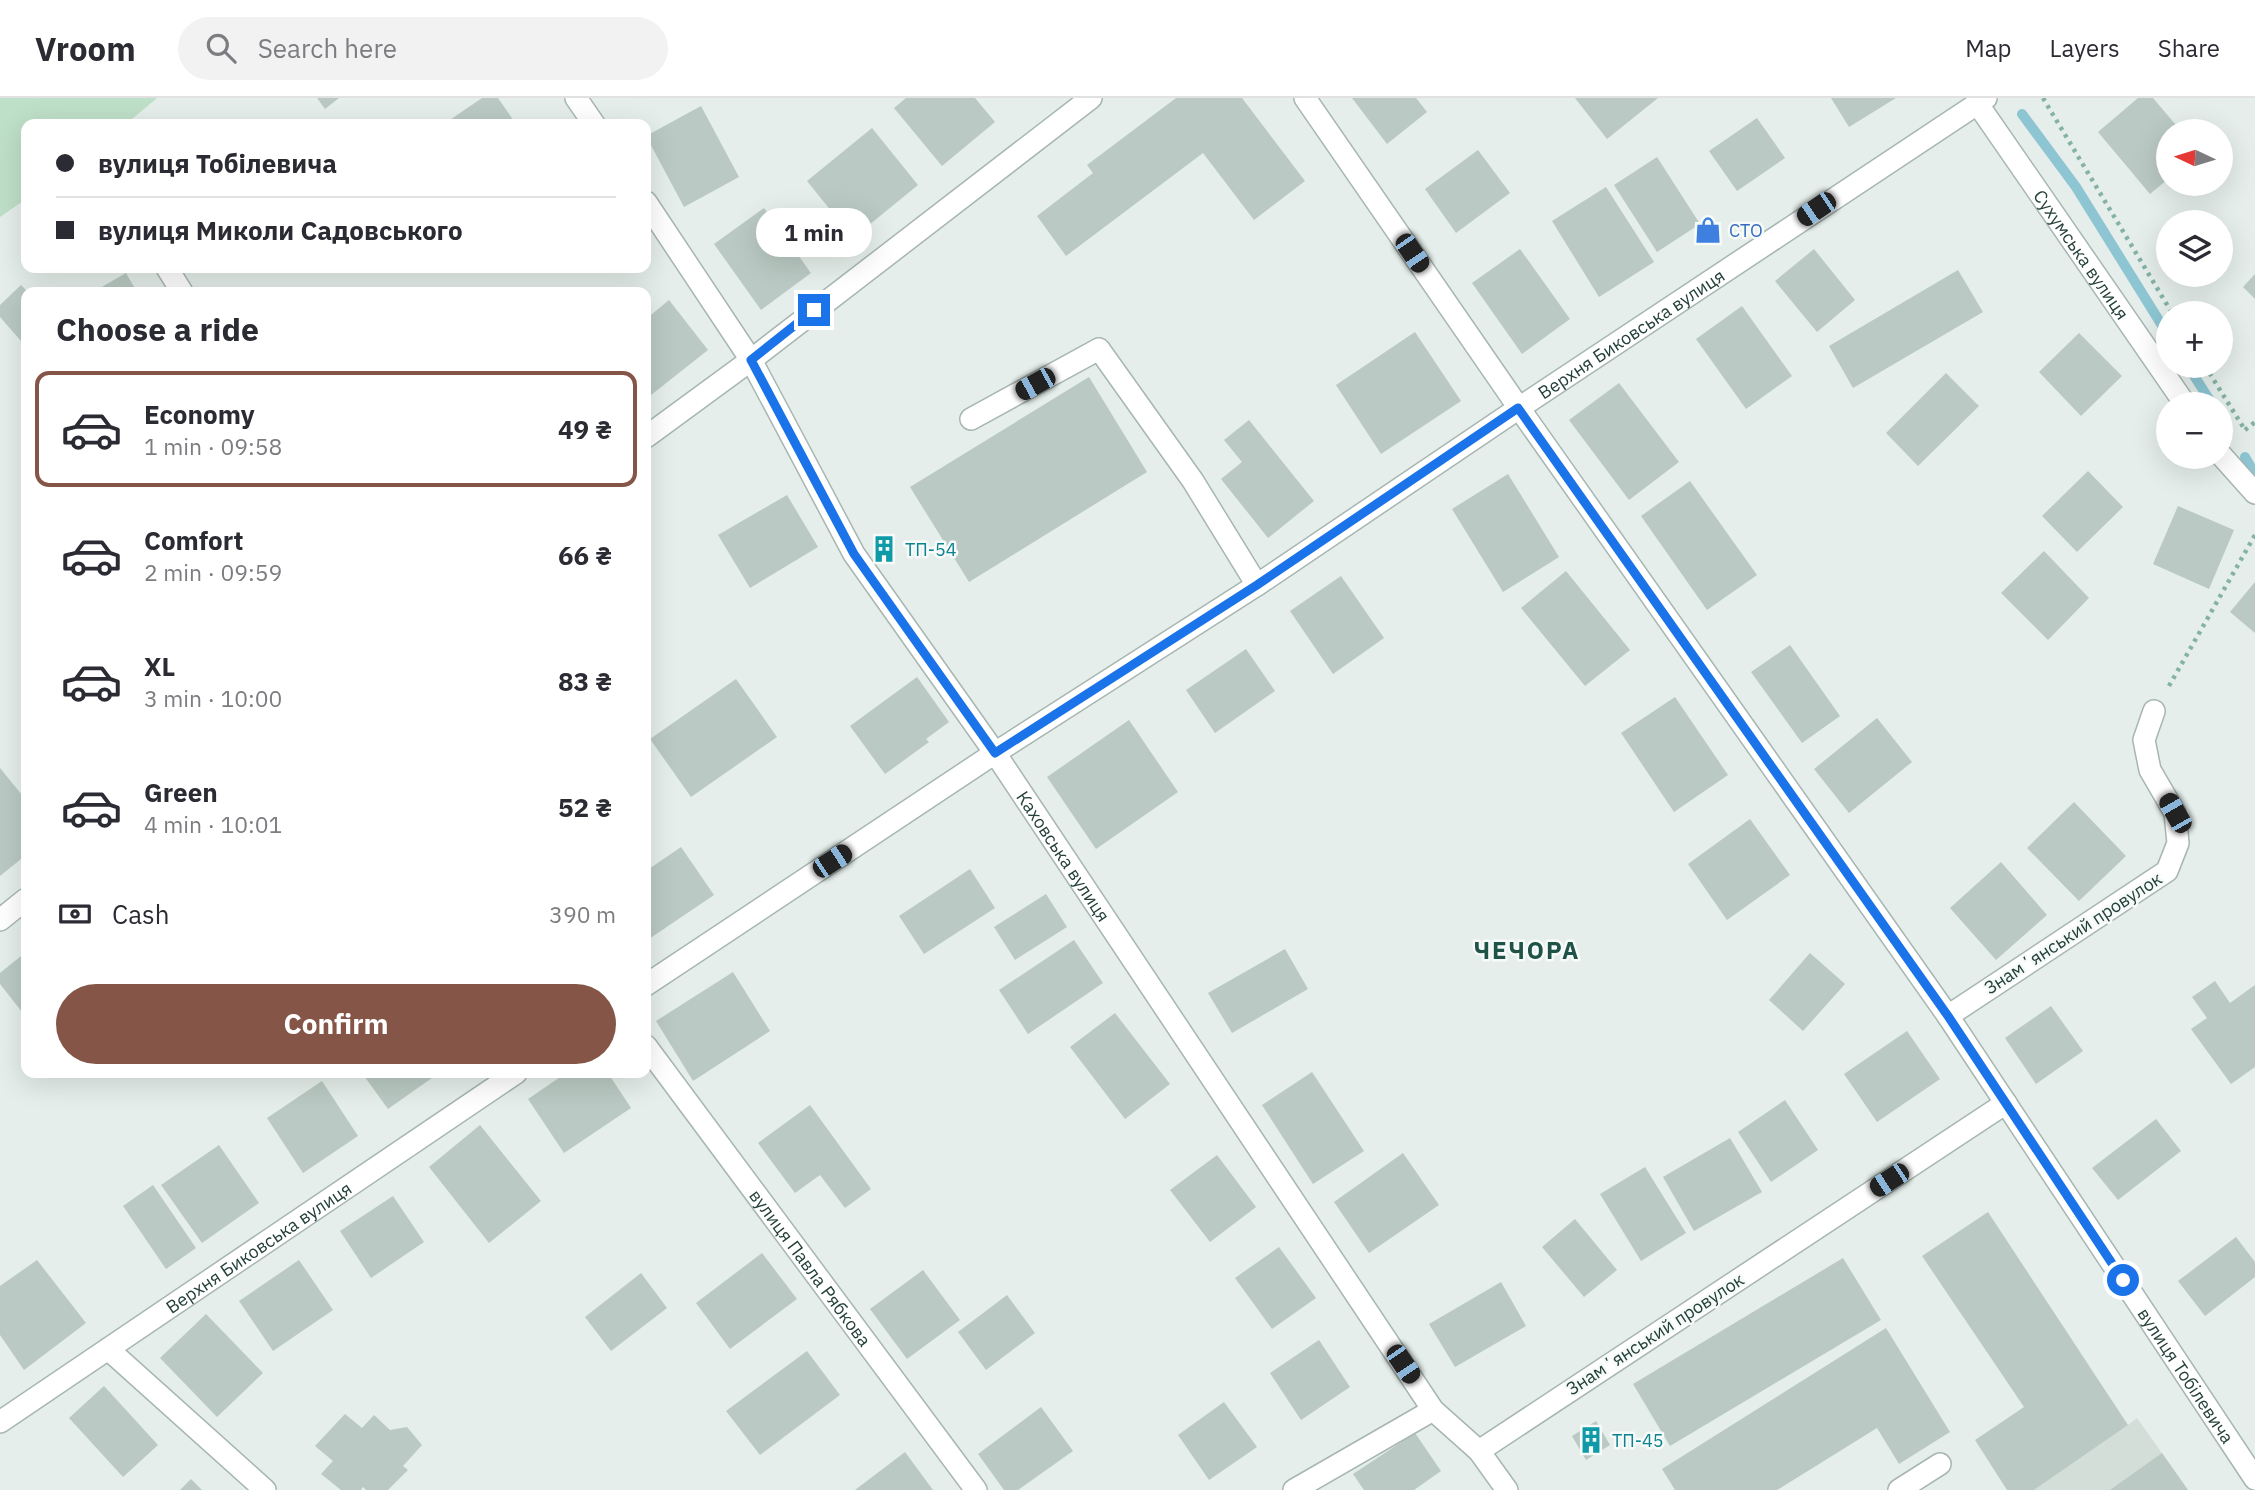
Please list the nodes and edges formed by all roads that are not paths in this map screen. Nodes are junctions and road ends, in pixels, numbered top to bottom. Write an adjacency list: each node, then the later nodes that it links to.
1 (576, 98): 5 (street)
2 (1091, 98): 7 (street)
3 (1306, 98): 9 (street, вулиця Тобілевича)
4 (1982, 100): 8 (street, Сухумська вулиця); 9 (street, Верхня Биковська вулиця)
5 (591, 119)
6 (651, 210): 7 (street, Каховська вулиця)
7 (751, 360): 11 (street); 16 (street, Каховська вулиця)
8 (2177, 392)
9 (1518, 408): 14 (street, Верхня Биковська вулиця); 20 (street, вулиця Тобілевича)
10 (971, 419): 14 (street)
11 (651, 433)
12 (2233, 468): 13 (street)
13 (2255, 493)
14 (1257, 585): 16 (street, Верхня Биковська вулиця)
15 (2154, 711): 20 (street, Знамʼянський провулок)
16 (995, 753): 19 (street, Верхня Биковська вулиця); 25 (street, Каховська вулиця)
17 (21, 903): 18 (street)
18 (0, 920)
19 (651, 982)
20 (1948, 1016): 23 (street, вулиця Тобілевича)
21 (651, 1053): 31 (street, вулиця Павла Рябкова)
22 (509, 1078): 24 (street, Верхня Биковська вулиця)
23 (2006, 1103): 27 (street, Знамʼянський провулок); 29 (street, вулиця Тобілевича)
24 (108, 1349): 26 (street, Верхня Биковська вулиця); 30 (street)
25 (1433, 1410): 27 (street, Каховська вулиця); 32 (street)
26 (0, 1422)
27 (1479, 1451): 33 (street, Каховська вулиця)
28 (1940, 1464): 34 (street)
29 (2255, 1479)
30 (265, 1490)
31 (976, 1490)
32 (1294, 1490)
33 (1507, 1490)
34 (1899, 1490)

